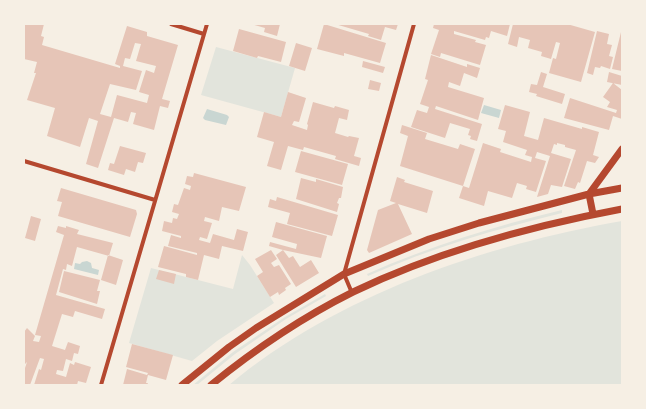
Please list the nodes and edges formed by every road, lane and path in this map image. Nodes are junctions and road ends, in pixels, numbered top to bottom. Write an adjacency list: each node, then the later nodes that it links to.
1 (171, 24): 4 (street)
2 (207, 24): 4 (street)
3 (414, 24): 12 (street)
4 (204, 34): 9 (street)
5 (622, 149): 8 (street)
6 (24, 161): 9 (street)
7 (622, 188): 8 (street)
8 (589, 194): 11 (street); 12 (street)
9 (155, 200): 14 (street)
10 (622, 209): 11 (street)
11 (593, 214): 13 (street)
12 (344, 274): 13 (street); 15 (street)
13 (352, 293): 16 (street)
14 (101, 385)
15 (182, 385)
16 (211, 385)

